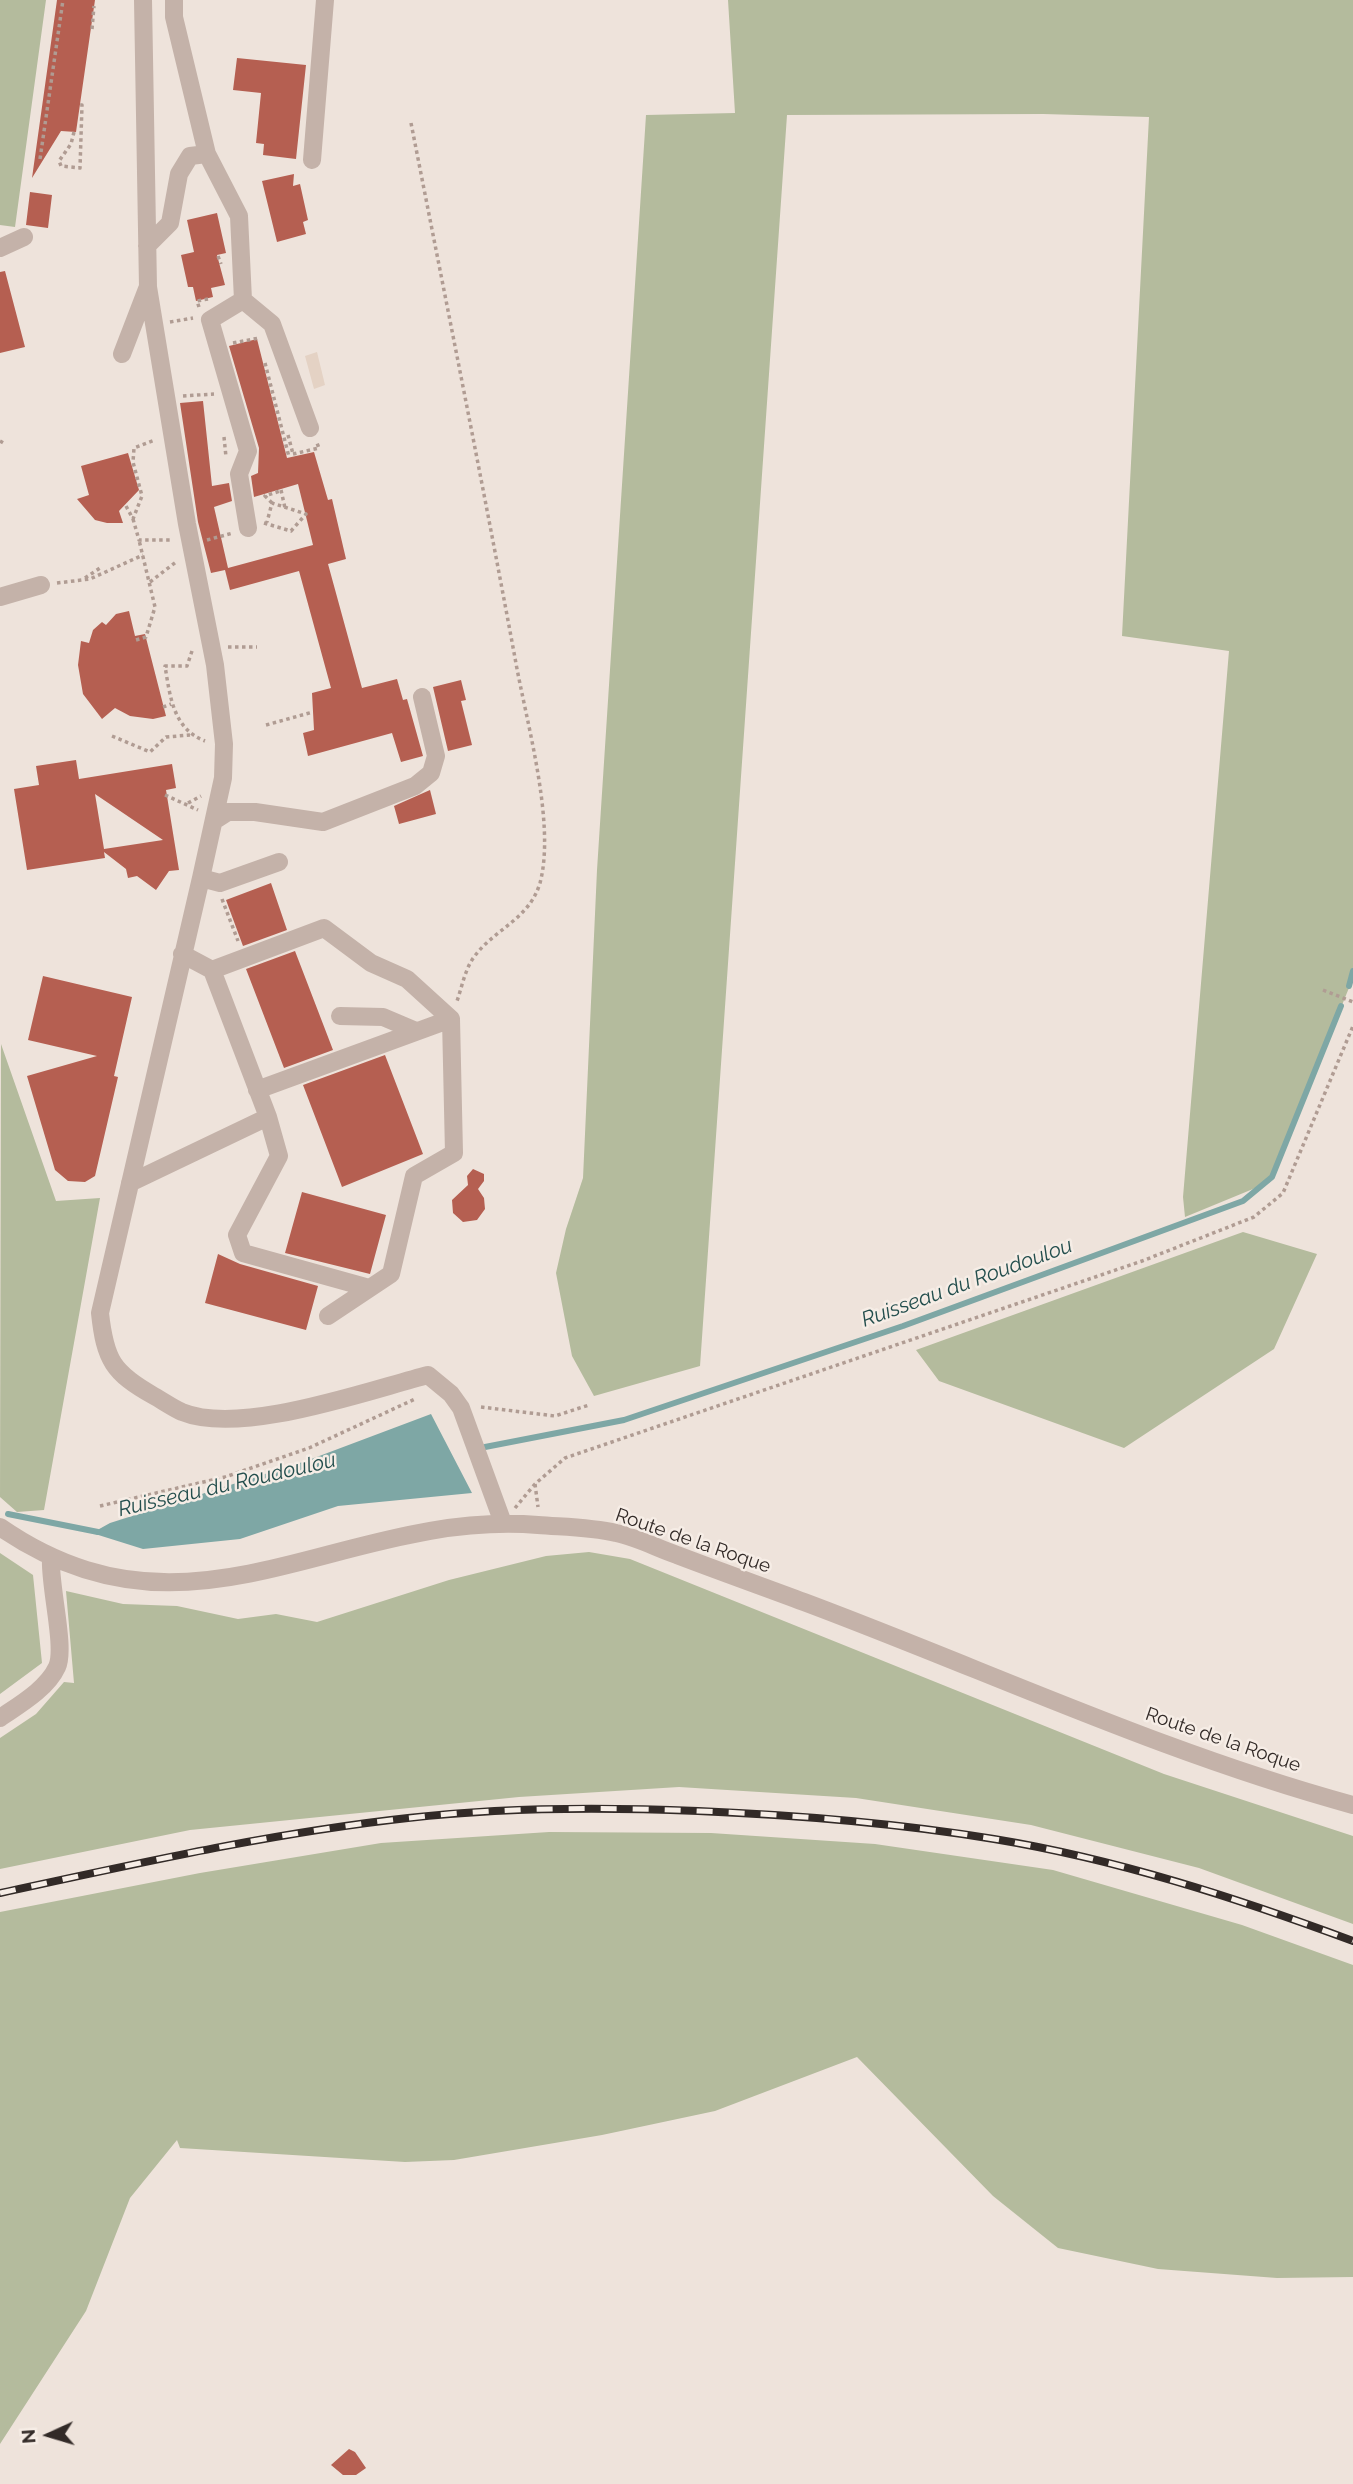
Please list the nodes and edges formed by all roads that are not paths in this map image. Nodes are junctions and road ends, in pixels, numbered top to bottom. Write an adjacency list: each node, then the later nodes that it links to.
1 (143, 0): 7 (street)
2 (174, 0): 4 (street)
3 (325, 0): 5 (street)
4 (207, 153): 7 (street); 10 (street)
5 (312, 160)
6 (24, 237): 8 (street)
7 (147, 246): 9 (street)
8 (0, 248)
9 (148, 287): 11 (street); 17 (street)
10 (243, 300): 12 (street); 13 (street)
11 (122, 354)
12 (310, 428)
13 (248, 528)
14 (41, 585): 15 (street)
15 (7, 594)
16 (422, 697): 17 (street)
17 (214, 821): 19 (street)
18 (279, 862): 19 (street)
19 (201, 878): 20 (street)
20 (182, 954): 21 (street); 27 (street)
21 (212, 970): 23 (street); 25 (street)
22 (340, 1016): 24 (street)
23 (451, 1019): 24 (street); 28 (street)
24 (416, 1031): 25 (street)
25 (257, 1090): 26 (street)
26 (268, 1117): 27 (street); 28 (street)
27 (130, 1183): 30 (street)
28 (369, 1288): 29 (street)
29 (328, 1316)
30 (503, 1522): 32 (street, Route de la Roque); 34 (street, Route de la Roque)
31 (0, 1527): 32 (street, Route de la Roque)
32 (51, 1558): 33 (street)
33 (0, 1717)
34 (1353, 1805)

